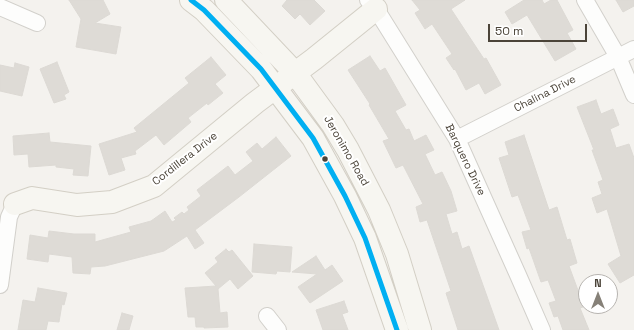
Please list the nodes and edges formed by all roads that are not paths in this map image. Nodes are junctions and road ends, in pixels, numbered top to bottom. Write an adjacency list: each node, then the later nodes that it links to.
1 (191, 0): 10 (main road, Jeronimo Road)
2 (226, 0): 9 (main road, Jeronimo Road)
3 (585, 0): 8 (street)
4 (372, 4): 9 (main road, Cordillera Drive); 12 (street, Barquero Drive)
5 (0, 7): 6 (street)
6 (37, 23)
7 (634, 49): 8 (street, Chalina Drive)
8 (618, 57): 11 (street); 12 (street, Chalina Drive)
9 (295, 73): 10 (main road, Cordillera Drive); 18 (main road, Jeronimo Road)
10 (276, 88): 13 (main road, Cordillera Drive); 17 (main road, Jeronimo Road)
11 (634, 95)
12 (457, 139): 19 (street, Barquero Drive)
13 (15, 204): 14 (street, Cordillera Drive)
14 (0, 285)
15 (266, 316): 16 (street)
16 (278, 330)
17 (396, 330)
18 (420, 330)
19 (542, 330)

